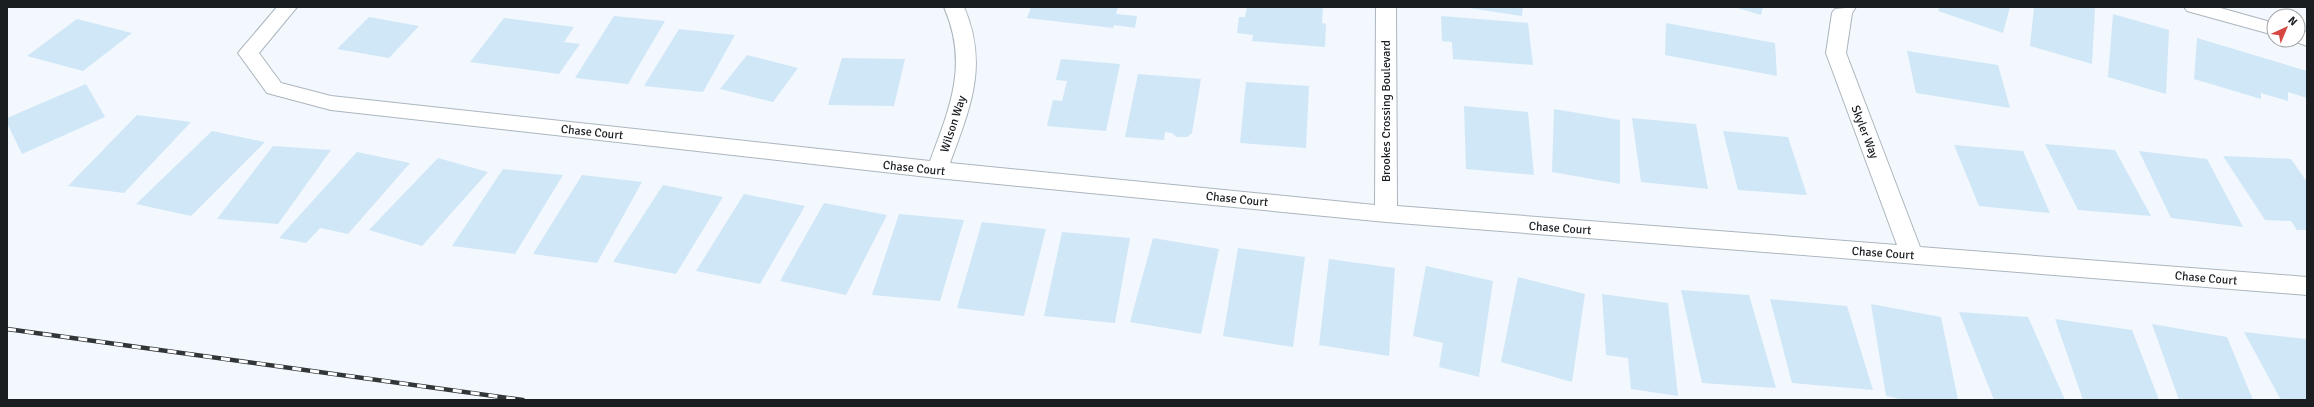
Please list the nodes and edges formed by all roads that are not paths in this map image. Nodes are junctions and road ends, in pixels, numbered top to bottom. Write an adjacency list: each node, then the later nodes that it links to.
1 (287, 7): 7 (street, Chase Court)
2 (954, 7): 7 (street, Wilson Way)
3 (1386, 7): 8 (street, Brookes Crossing Boulevard)
4 (1846, 7): 9 (street, Skyler Way)
5 (2194, 7): 6 (street)
6 (2266, 27)
7 (938, 170): 8 (street, Chase Court)
8 (1386, 214): 9 (street, Chase Court)
9 (1912, 255): 10 (street, Chase Court)
10 (2307, 286)

